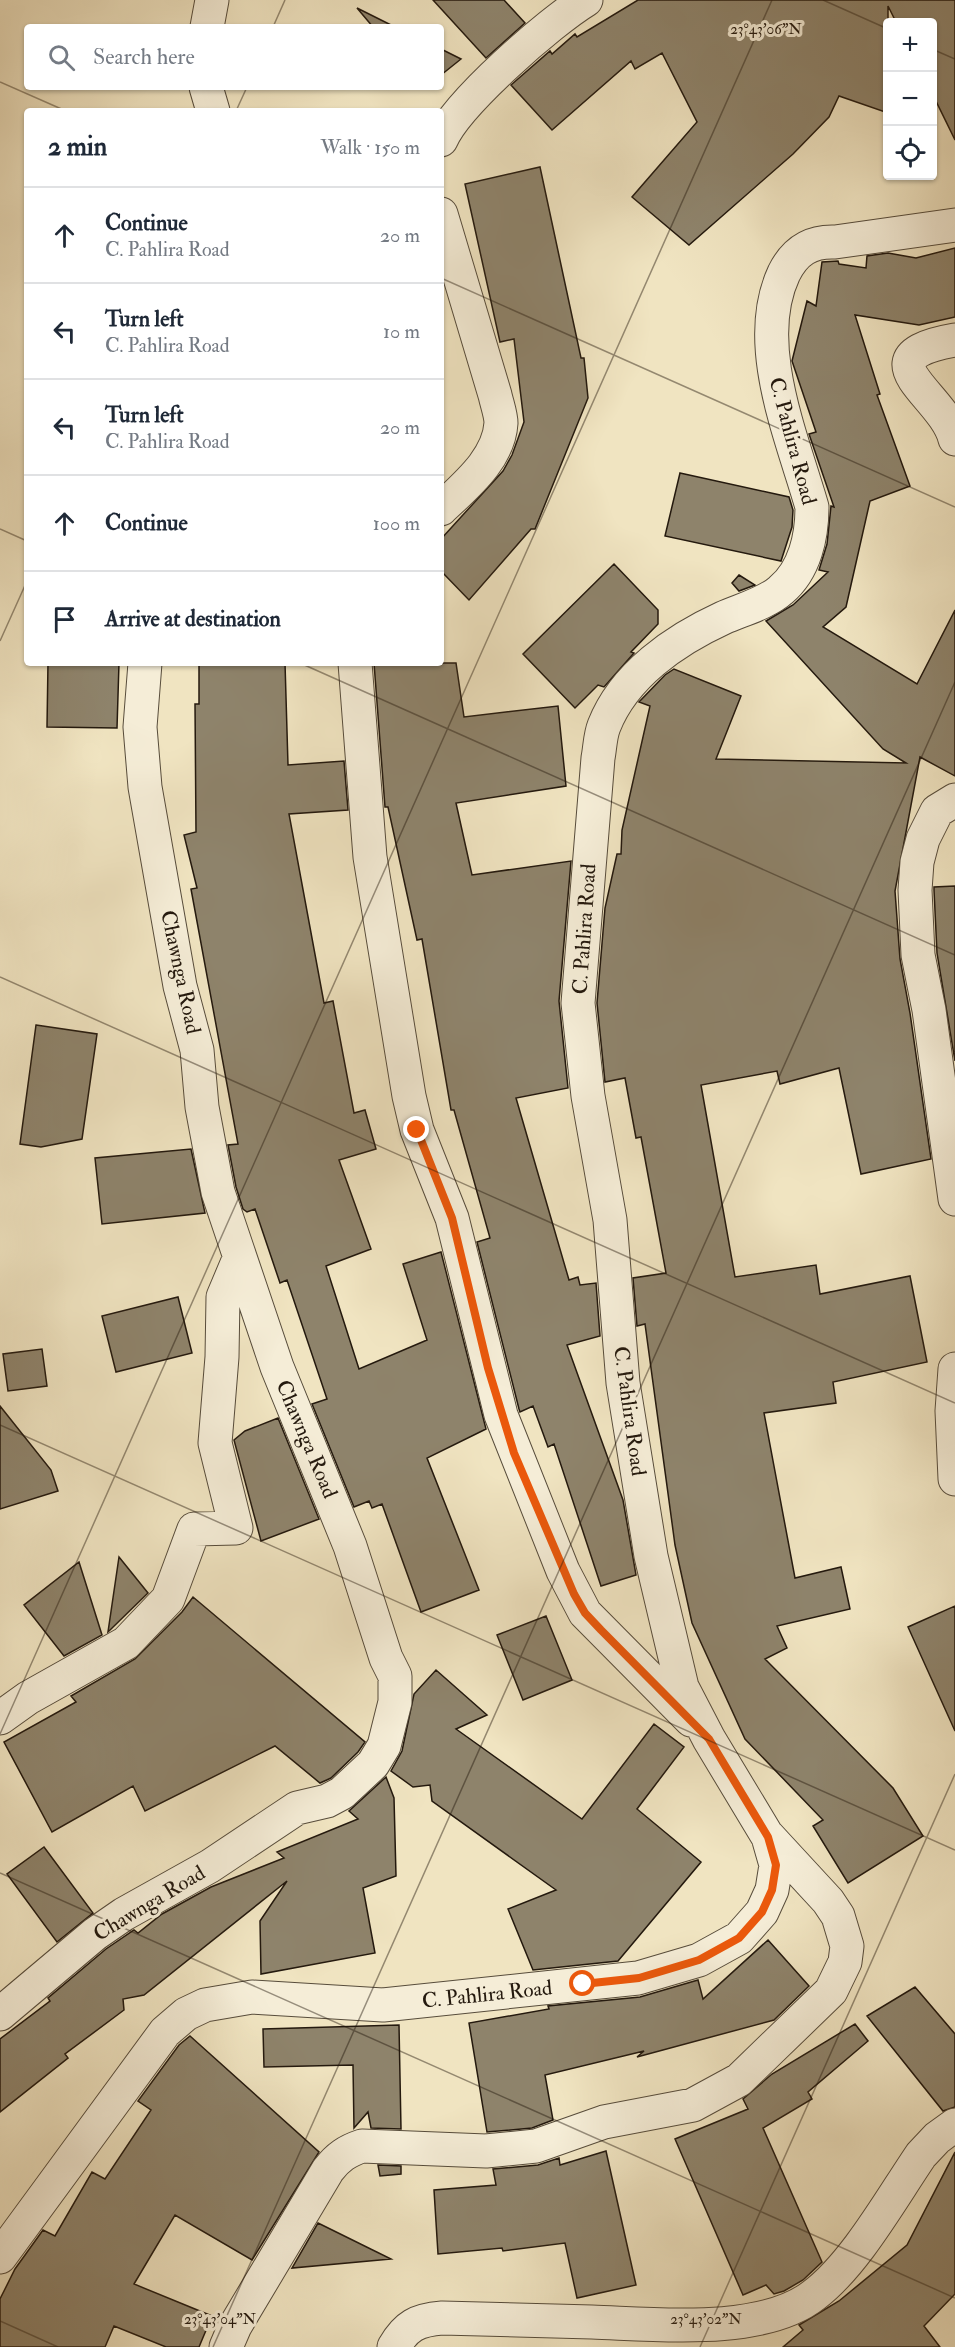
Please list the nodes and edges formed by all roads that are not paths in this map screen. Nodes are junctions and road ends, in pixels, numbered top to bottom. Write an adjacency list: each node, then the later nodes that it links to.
1 (212, 0): 3 (street)
2 (586, 0): 6 (street)
3 (208, 24)
4 (207, 90): 5 (street)
5 (212, 108)
6 (444, 134)
7 (444, 224): 11 (street)
8 (955, 225): 20 (street, C. Pahlira Road)
9 (955, 340): 10 (street)
10 (955, 439)
11 (444, 506)
12 (145, 666): 16 (street, Chawnga Road)
13 (355, 666): 20 (street)
14 (955, 800): 15 (street)
15 (955, 1199)
16 (239, 1259): 19 (street); 22 (street, Chawnga Road)
17 (955, 1369): 18 (street)
18 (955, 1479)
19 (0, 1718)
20 (709, 1739): 21 (street, C. Pahlira Road)
21 (765, 1832): 24 (street, C. Pahlira Road); 25 (street)
22 (0, 2014)
23 (955, 2125): 26 (street)
24 (0, 2257)
25 (226, 2347)
26 (394, 2347)

